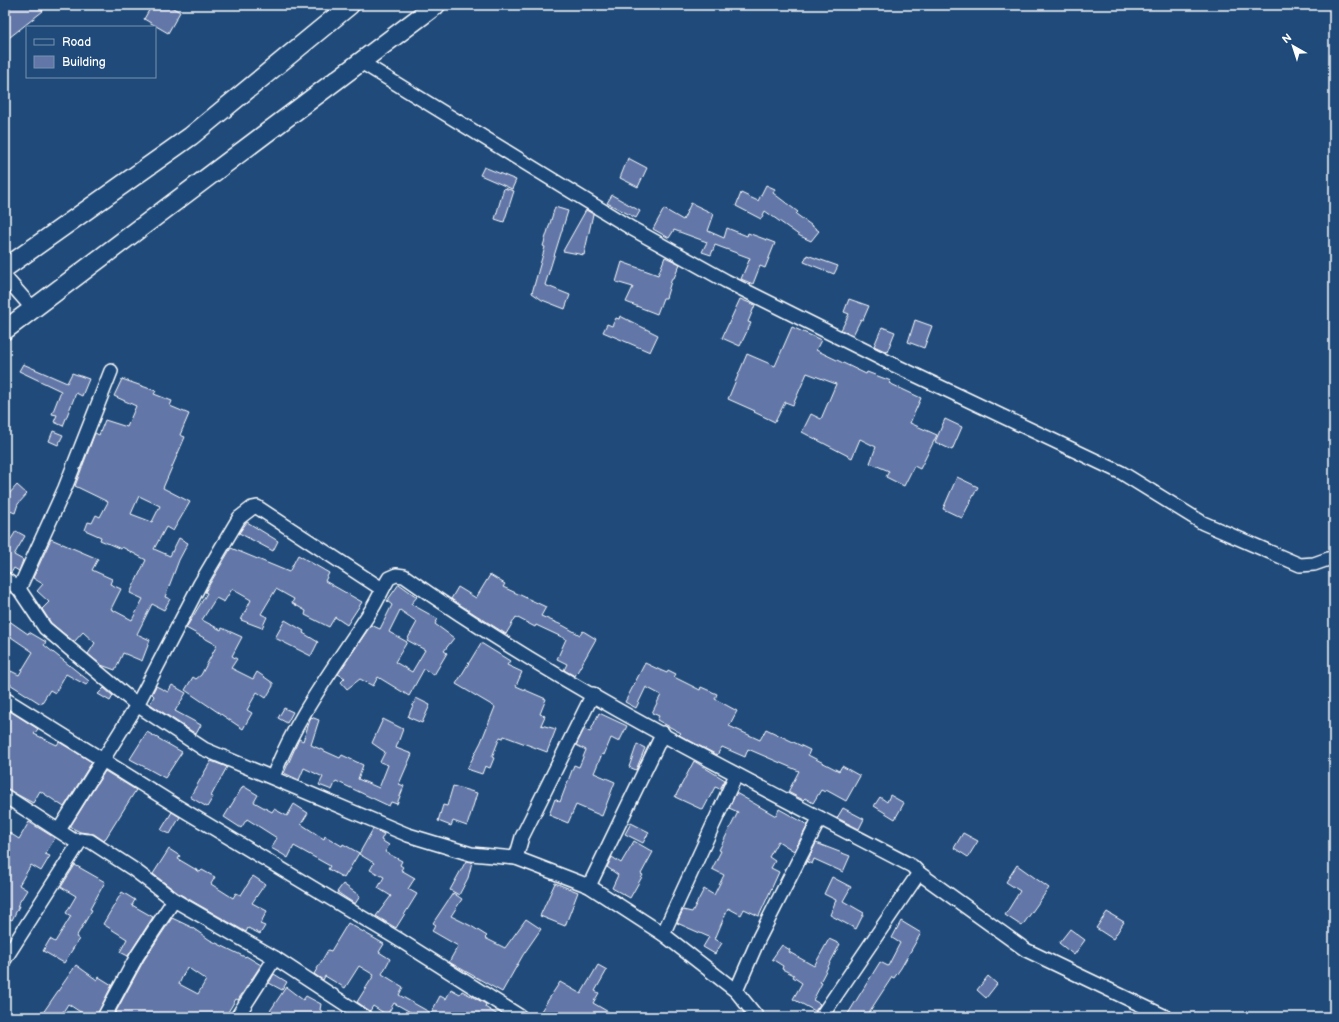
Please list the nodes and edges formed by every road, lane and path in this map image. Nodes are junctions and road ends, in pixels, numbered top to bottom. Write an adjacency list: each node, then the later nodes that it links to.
1 (350, 5): 4 (main road)
2 (436, 5): 3 (main road)
3 (360, 62): 6 (main road); 9 (street)
4 (5, 268)
5 (5, 277): 6 (street)
6 (33, 309): 7 (main road)
7 (5, 330)
8 (111, 371): 11 (street)
9 (1334, 557)
10 (5, 579): 11 (street)
11 (19, 589): 15 (street)
12 (382, 589): 13 (street); 15 (street); 19 (street)
13 (593, 694): 16 (street); 24 (street)
14 (5, 699): 17 (street)
15 (137, 705): 17 (street); 19 (street)
16 (663, 733): 18 (street); 26 (street)
17 (104, 760): 22 (street); 35 (street)
18 (736, 775): 21 (street); 28 (street)
19 (273, 777): 24 (street)
20 (5, 796): 22 (street)
21 (820, 818): 25 (street); 31 (street)
22 (60, 830): 23 (street)
23 (81, 840): 27 (street); 30 (street)
24 (516, 858): 26 (street)
25 (919, 872): 37 (street); 38 (street)
26 (588, 886): 28 (street)
27 (174, 900): 29 (street); 32 (street)
28 (663, 934): 31 (street)
29 (275, 958): 33 (street); 34 (street)
30 (5, 959)
31 (736, 991): 36 (street)
32 (104, 1017)
33 (237, 1017)
34 (365, 1017)
35 (521, 1017)
36 (757, 1017)
37 (821, 1017)
38 (1166, 1017)

